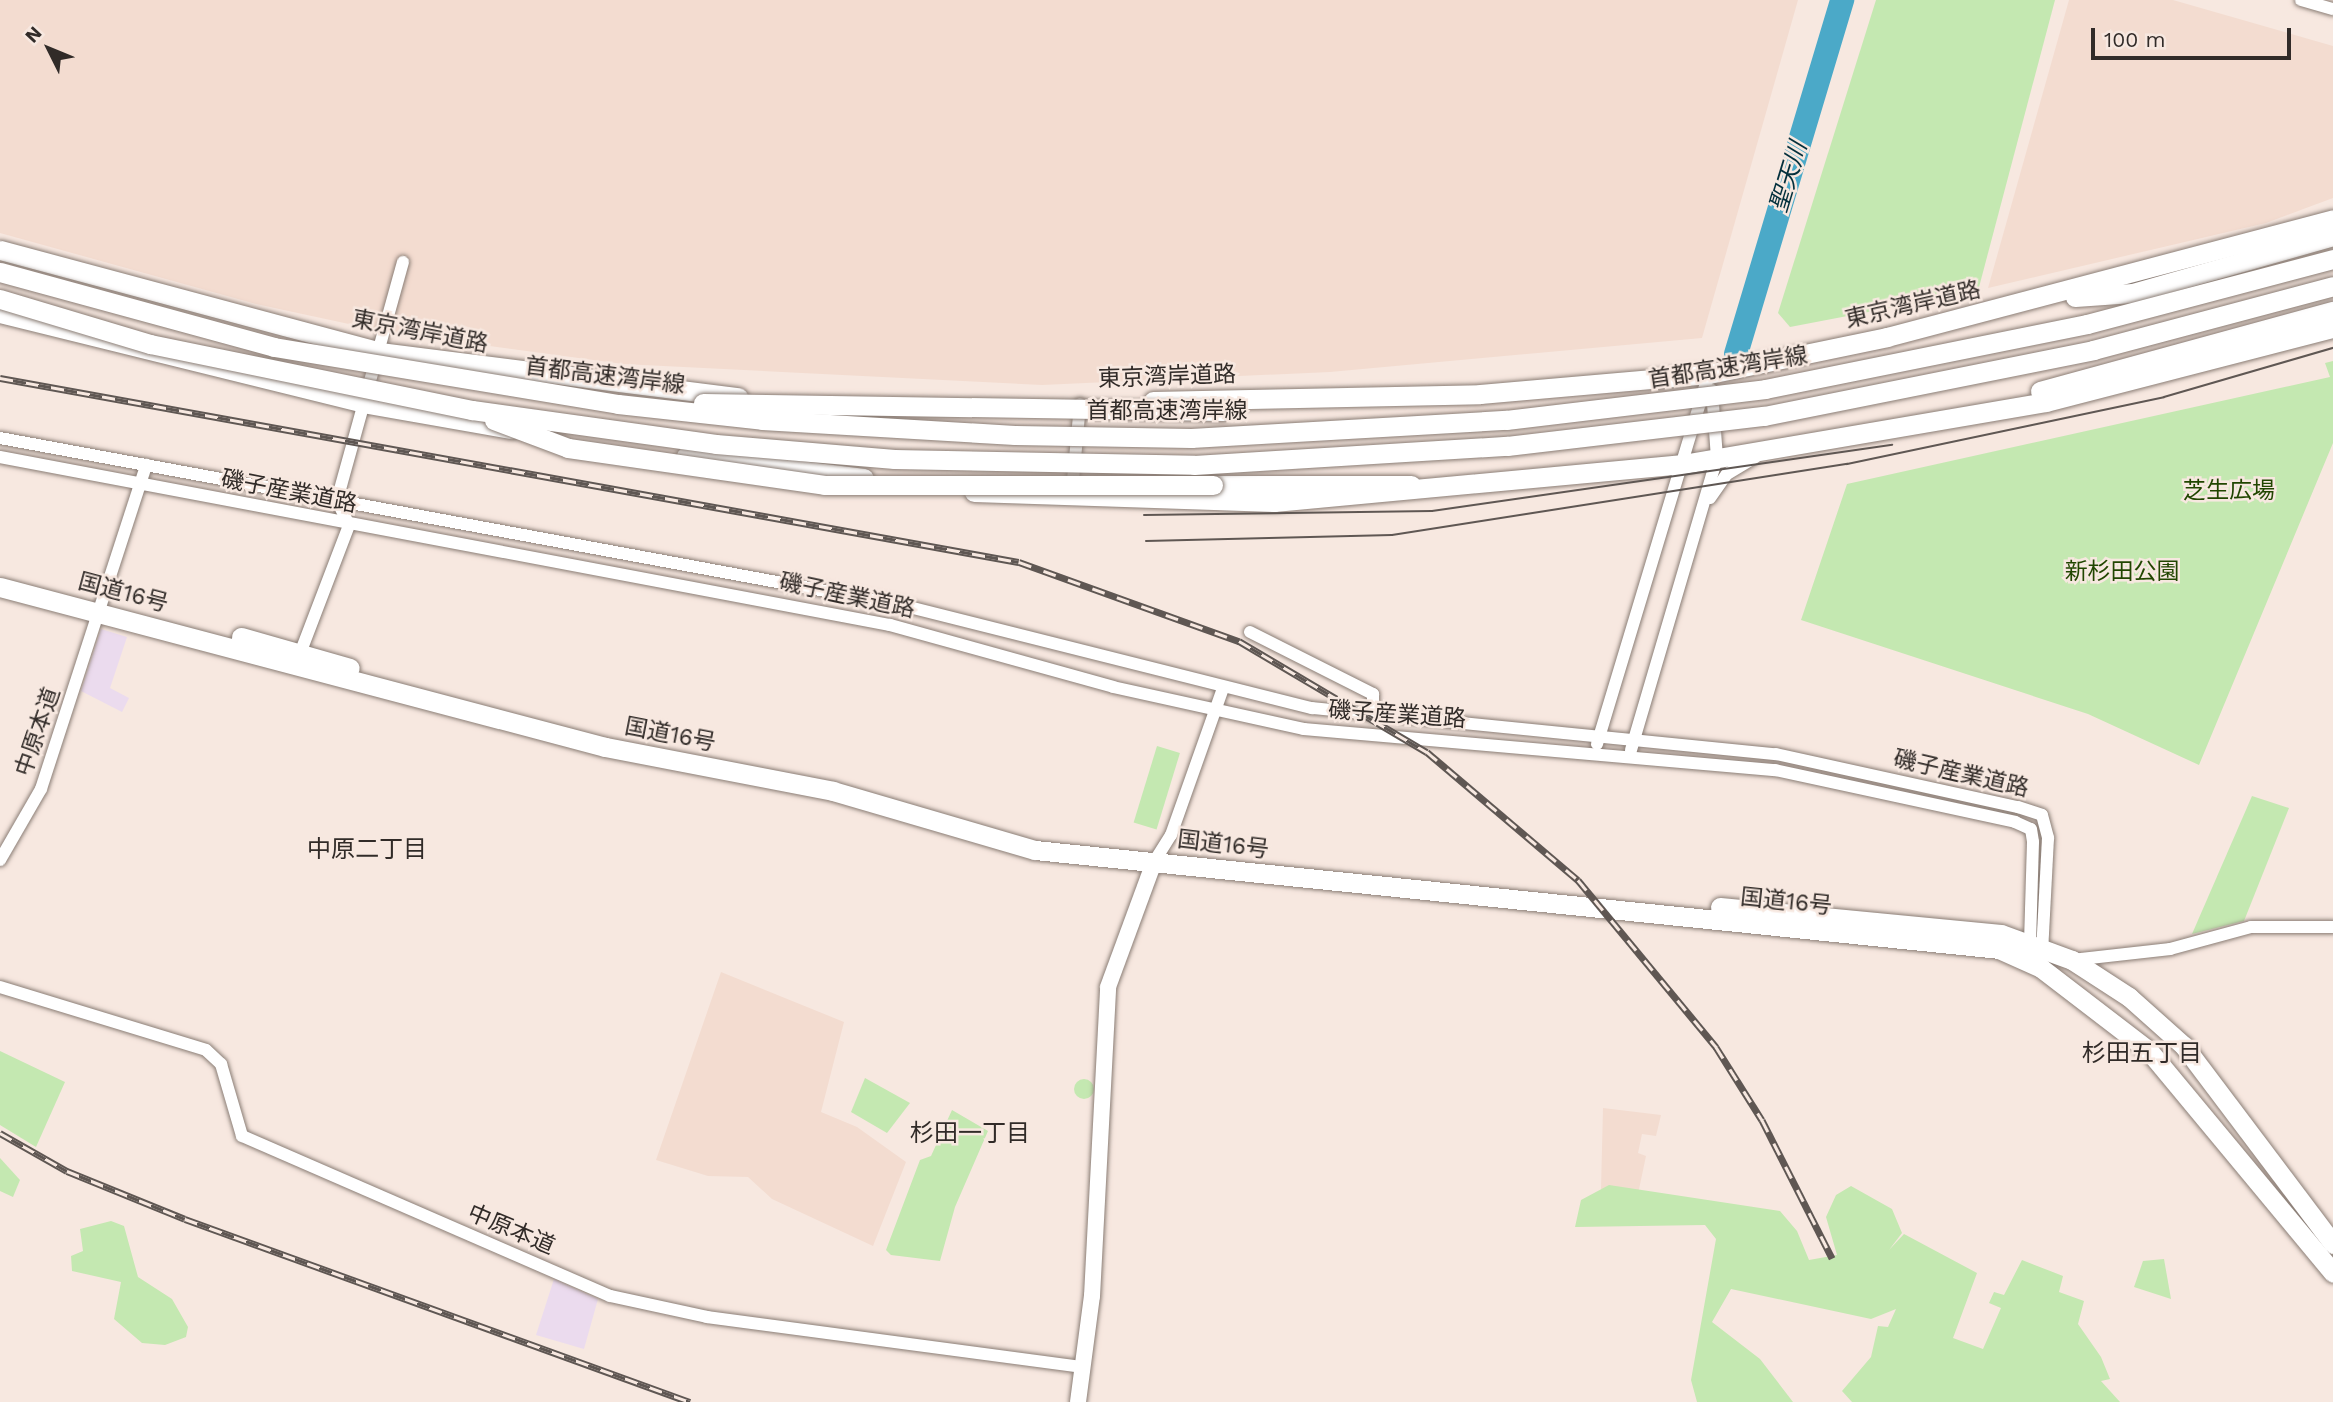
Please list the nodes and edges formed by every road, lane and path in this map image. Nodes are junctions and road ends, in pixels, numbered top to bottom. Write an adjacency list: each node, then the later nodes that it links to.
1 (2301, 0): 2 (street)
2 (2333, 9)
3 (2333, 219): 10 (highway, 東京湾岸道路)
4 (2333, 236): 10 (highway)
5 (0, 250): 15 (highway, 東京湾岸道路)
6 (2333, 259): 19 (highway, 首都高速湾岸線, bridge)
7 (403, 262): 15 (street)
8 (0, 272): 19 (highway, 首都高速湾岸線, bridge)
9 (2333, 286): 21 (highway, bridge)
10 (2053, 296): 16 (highway, 東京湾岸道路)
11 (0, 299): 21 (highway, bridge)
12 (2333, 311): 22 (highway)
13 (0, 313): 18 (highway)
14 (2333, 328): 22 (highway)
15 (381, 352): 18 (street); 20 (highway, 東京湾岸道路)
16 (1709, 374): 17 (highway, 東京湾岸道路); 26 (street); 27 (street)
17 (1480, 394): 19 (highway, bridge); 20 (highway, 東京湾岸道路)
18 (363, 403): 31 (highway); 32 (street)
19 (618, 404)
20 (1080, 404): 31 (street)
21 (472, 410): 30 (highway, bridge)
22 (1944, 419): 24 (highway)
23 (0, 438): 28 (street, 磯子産業道路)
24 (1781, 447): 26 (highway); 33 (street)
25 (0, 457): 29 (street, 磯子産業道路)
26 (1717, 458): 27 (highway); 33 (street)
27 (1683, 464): 30 (highway); 43 (street)
28 (146, 465): 29 (street, 中原本道); 32 (street, 磯子産業道路)
29 (141, 484): 34 (street, 磯子産業道路); 37 (street, 中原本道)
30 (1457, 490): 31 (highway)
31 (1071, 499)
32 (337, 500): 34 (street); 40 (street, 磯子産業道路)
33 (1705, 507): 44 (street)
34 (349, 525): 39 (street); 41 (street, 磯子産業道路)
35 (0, 573): 37 (highway, 国道16号)
36 (0, 587): 37 (highway, 国道16号)
37 (102, 605): 39 (highway, 国道16号); 46 (highway, 国道16号); 47 (street, 中原本道)
38 (1250, 632): 42 (street)
39 (301, 651): 46 (highway, 国道16号)
40 (1223, 688): 41 (street); 42 (street, 磯子産業道路)
41 (1212, 709): 45 (street, 磯子産業道路); 46 (street)
42 (1373, 716): 43 (street, 磯子産業道路)
43 (1598, 737): 44 (street, 磯子産業道路); 45 (street)
44 (1631, 749): 45 (street, 磯子産業道路); 49 (street, 磯子産業道路)
45 (1595, 751)
46 (1157, 857): 49 (highway, 国道16号); 51 (highway, 国道16号); 55 (main road)
47 (0, 860)
48 (2333, 927): 50 (street)
49 (2034, 942): 50 (highway, 国道16号); 51 (street, 磯子産業道路)
50 (2072, 960): 53 (highway, 国道16号)
51 (2041, 968): 54 (highway, 国道16号)
52 (0, 987): 55 (street, 中原本道)
53 (2333, 1244)
54 (2333, 1273)
55 (1083, 1367): 56 (main road)
56 (1079, 1402)

